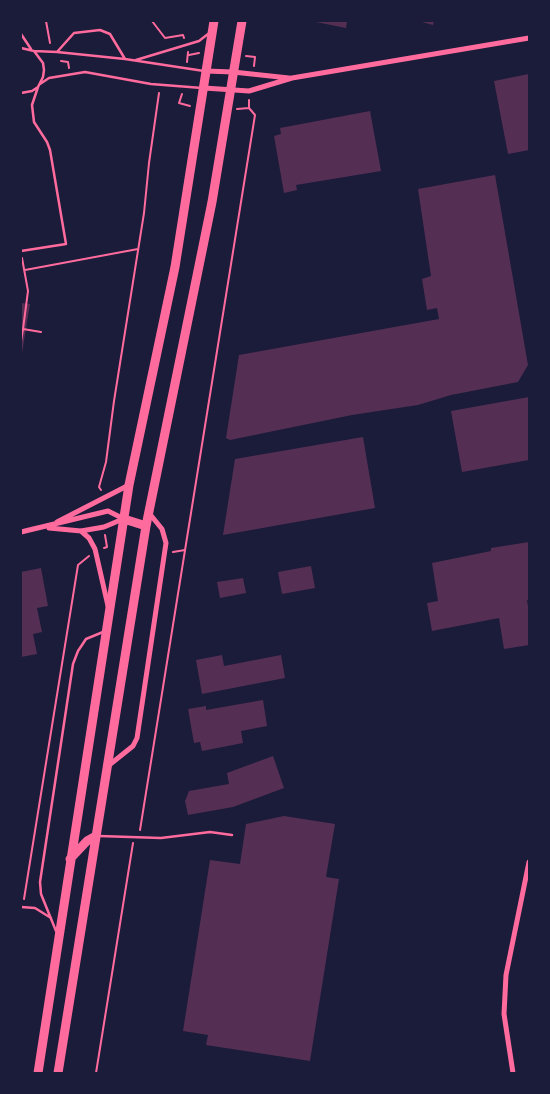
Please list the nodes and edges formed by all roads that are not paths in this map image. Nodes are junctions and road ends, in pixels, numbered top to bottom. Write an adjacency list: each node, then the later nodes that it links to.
1 (242, 21): 11 (highway)
2 (214, 23): 9 (lane); 10 (highway)
3 (21, 34): 6 (lane)
4 (529, 38): 12 (street)
5 (21, 48): 6 (lane)
6 (33, 51): 7 (lane); 13 (lane)
7 (57, 52): 8 (lane); 8 (lane)
8 (125, 59): 9 (lane)
9 (135, 60): 10 (lane)
10 (206, 71): 11 (street); 14 (highway)
11 (233, 72): 12 (street); 15 (highway)
12 (292, 78): 15 (street)
13 (39, 85): 14 (lane); 16 (lane); 17 (lane)
14 (204, 88): 15 (street); 18 (highway)
15 (230, 90): 19 (highway)
16 (21, 94)
17 (21, 252)
18 (129, 485): 20 (highway); 22 (street)
19 (148, 513): 21 (highway); 27 (street)
20 (124, 519): 21 (highway); 22 (street); 23 (street); 25 (highway)
21 (146, 526): 27 (highway)
22 (45, 528): 23 (street); 24 (street)
23 (81, 531): 25 (street)
24 (21, 532)
25 (109, 612): 26 (highway)
26 (106, 631): 30 (highway); 33 (lane)
27 (108, 766): 29 (highway)
28 (232, 835): 29 (lane)
29 (96, 836): 30 (highway); 36 (highway)
30 (70, 860): 34 (highway)
31 (529, 862): 37 (street)
32 (21, 908): 33 (lane)
33 (53, 919): 34 (lane)
34 (58, 938): 35 (highway)
35 (38, 1073)
36 (58, 1073)
37 (513, 1073)

